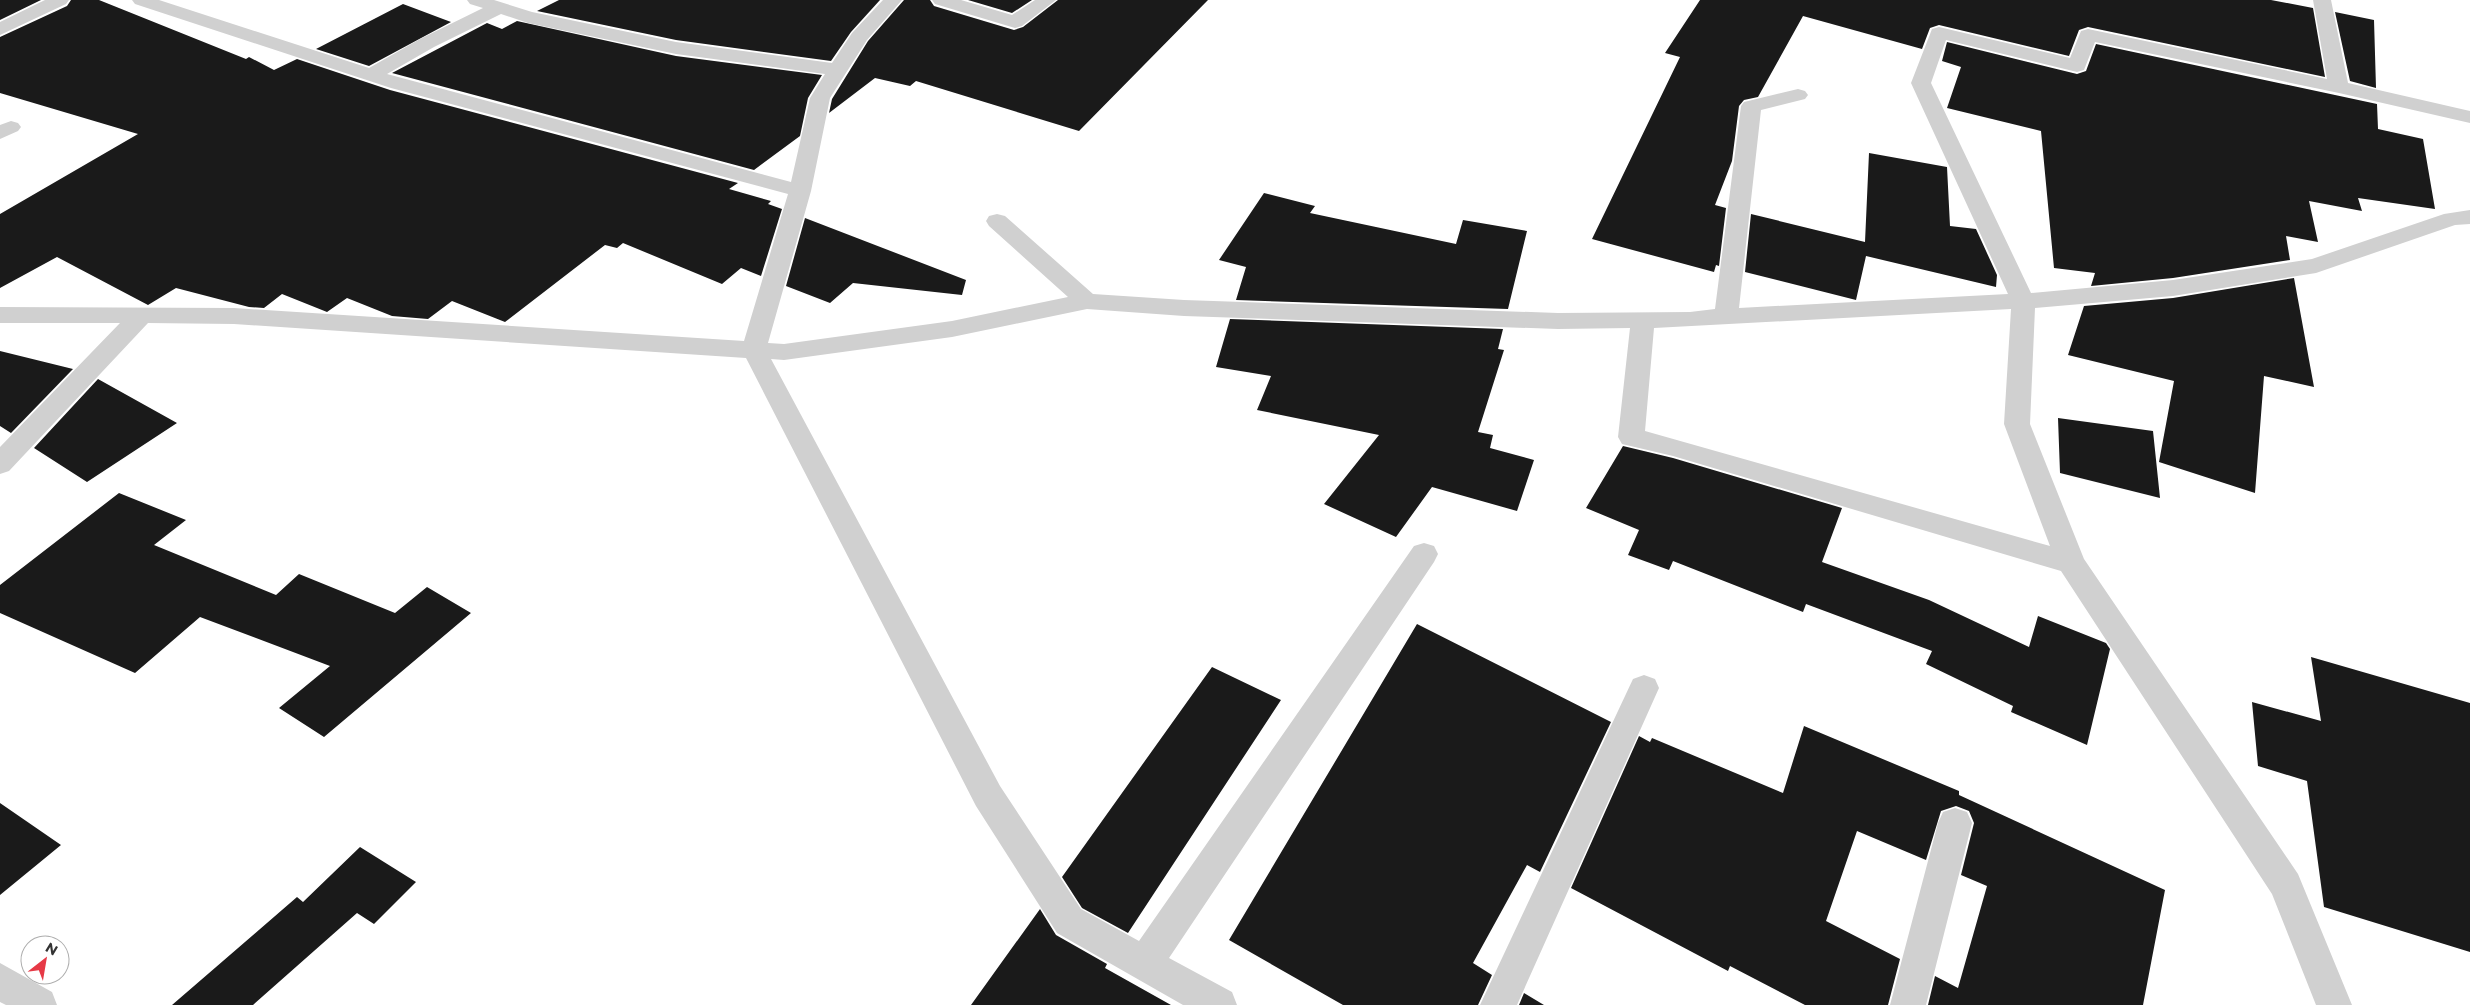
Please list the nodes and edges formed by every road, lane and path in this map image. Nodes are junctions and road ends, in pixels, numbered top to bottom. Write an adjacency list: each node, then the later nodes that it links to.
1 (60, 0): 9 (street)
2 (141, 0): 11 (street)
3 (476, 0): 8 (street)
4 (893, 0): 10 (street)
5 (941, 0): 6 (street)
6 (1047, 0)
7 (2322, 0): 12 (street)
8 (499, 8): 10 (street); 11 (street)
9 (0, 29)
10 (838, 70): 15 (street)
11 (371, 75): 15 (street)
12 (2339, 87): 14 (street); 19 (street)
13 (1798, 95): 22 (street)
14 (2470, 117)
15 (800, 191): 24 (street)
16 (2470, 217): 19 (street)
17 (997, 221): 18 (street)
18 (1087, 301): 23 (street); 24 (street)
19 (2023, 301): 22 (street); 27 (street)
20 (0, 315): 21 (street)
21 (142, 315): 24 (street); 25 (street)
22 (1726, 316): 23 (street)
23 (1642, 320): 27 (street)
24 (754, 350): 30 (street)
25 (0, 464)
26 (1424, 554): 30 (street)
27 (2071, 563): 36 (street)
28 (1644, 688): 34 (street)
29 (1955, 823): 35 (street)
30 (1145, 963): 33 (street)
31 (0, 980): 32 (street)
32 (39, 1005)
33 (1219, 1005)
34 (1498, 1005)
35 (1908, 1005)
36 (2334, 1005)

